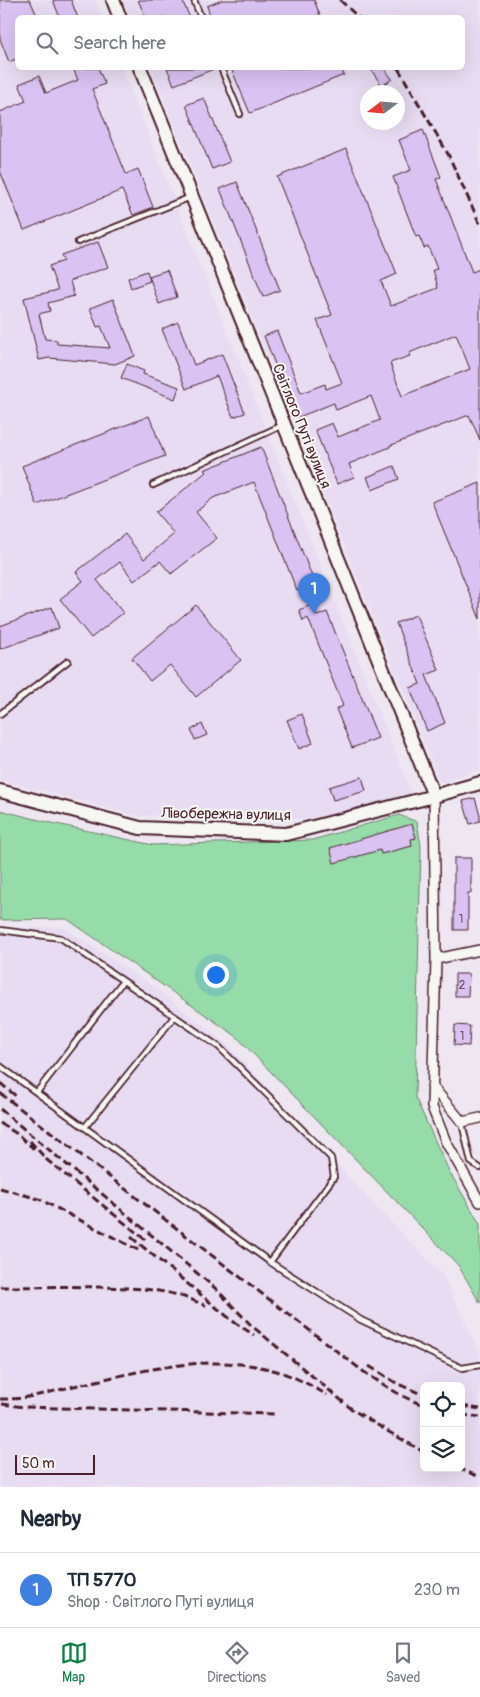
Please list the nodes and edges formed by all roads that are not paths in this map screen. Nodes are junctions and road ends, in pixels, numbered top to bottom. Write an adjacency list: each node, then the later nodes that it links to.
1 (113, 0): 3 (main road)
2 (194, 0): 4 (lane)
3 (119, 15)
4 (200, 15)
5 (141, 70): 8 (main road, Світлого Путі вулиця)
6 (222, 70): 7 (lane)
7 (240, 114)
8 (192, 197): 9 (lane); 10 (main road, Світлого Путі вулиця)
9 (78, 242)
10 (284, 424): 11 (lane); 16 (main road, Світлого Путі вулиця)
11 (153, 485)
12 (68, 661): 13 (lane)
13 (0, 714)
14 (480, 783): 16 (main road, Лівобережна вулиця)
15 (2, 790): 16 (main road, Лівобережна вулиця)
16 (434, 796): 19 (street)
17 (0, 930): 20 (lane)
18 (480, 950): 19 (street)
19 (436, 959): 23 (street)
20 (123, 981): 21 (lane); 24 (lane)
21 (174, 1016): 27 (lane); 30 (lane)
22 (0, 1066): 24 (lane)
23 (432, 1086): 26 (street); 29 (street)
24 (36, 1092): 27 (lane)
25 (480, 1118): 26 (street)
26 (462, 1122): 28 (lane)
27 (85, 1127): 30 (lane)
28 (480, 1168)
29 (480, 1202)
30 (270, 1262): 31 (lane)
31 (480, 1365)

